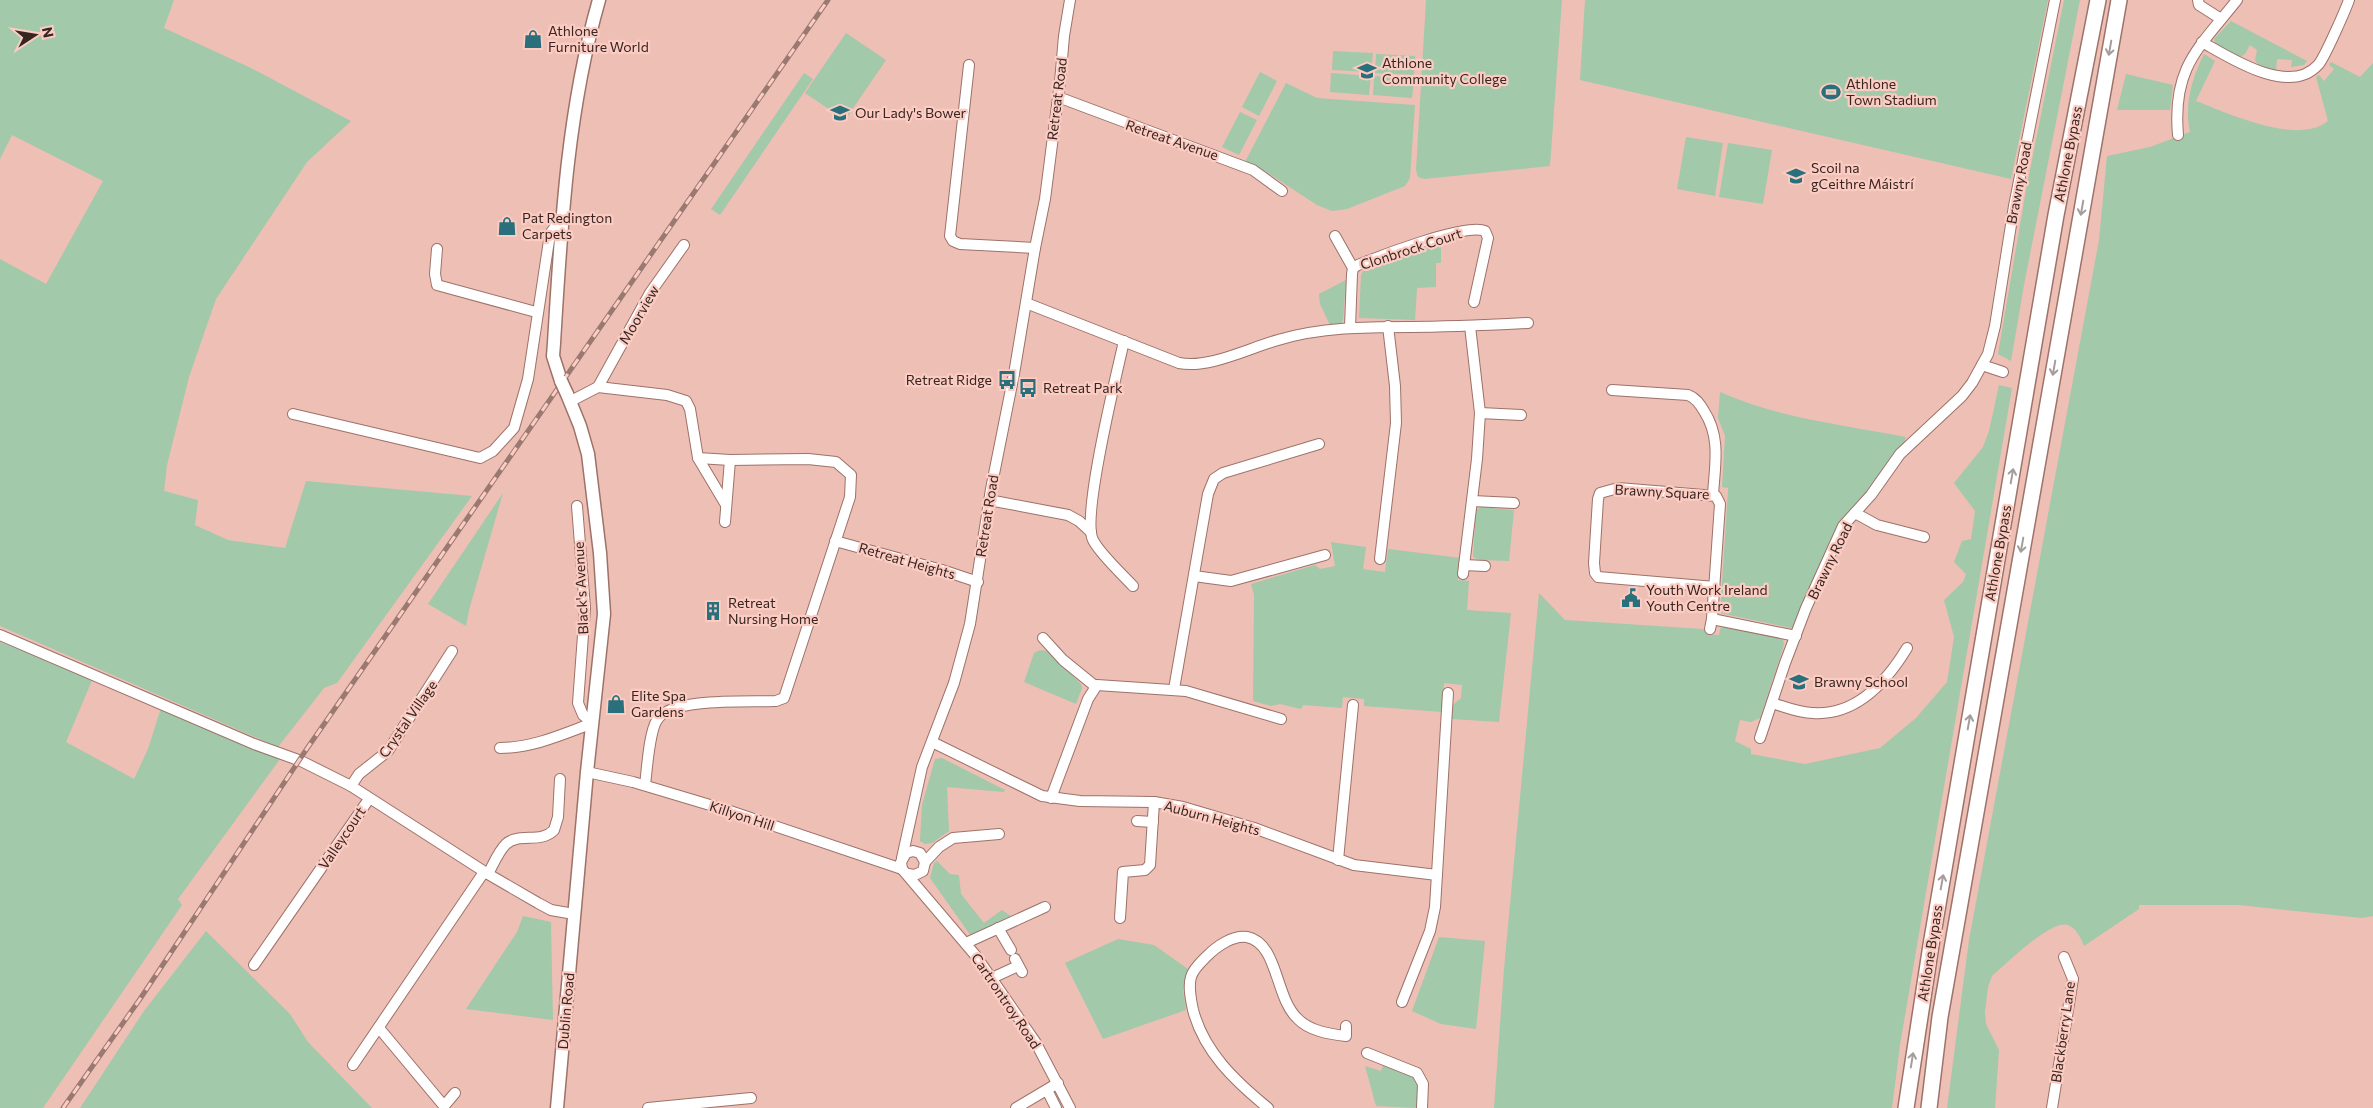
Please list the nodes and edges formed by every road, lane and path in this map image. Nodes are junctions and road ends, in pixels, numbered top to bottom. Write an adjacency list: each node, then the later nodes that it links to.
1 (599, 0): 15 (main road, Dublin Road)
2 (1070, 0): 12 (street, Retreat Road)
3 (2055, 0): 29 (street, Brawny Road)
4 (2098, 0): 118 (highway, Athlone Bypass, one-way to 4)
5 (2119, 0): 102 (highway, Athlone Bypass, one-way to 102)
6 (2198, 0): 9 (street)
7 (2237, 0): 9 (street)
8 (2350, 0): 10 (street)
9 (2221, 19): 10 (street)
10 (2202, 42): 13 (street)
11 (969, 65): 18 (street)
12 (1058, 97): 14 (street, Retreat Avenue); 18 (street, Retreat Road)
13 (2178, 135)
14 (1282, 191)
15 (563, 216): 23 (street); 33 (main road, Dublin Road, bridge)
16 (1335, 236): 20 (street, Clonbrock Court)
17 (684, 245): 31 (street, Moorview)
18 (1035, 248): 22 (street, Retreat Road)
19 (438, 249): 23 (street)
20 (1353, 268): 21 (street, Clonbrock Court); 27 (street, Clonbrock Court)
21 (1474, 302)
22 (1026, 303): 28 (street); 41 (street, Retreat Road)
23 (536, 312): 35 (street)
24 (1528, 323): 26 (street)
25 (1388, 326): 26 (street); 27 (street); 52 (street)
26 (1470, 326): 34 (street)
27 (1350, 327): 28 (street)
28 (1124, 341): 48 (street)
29 (1982, 365): 30 (street); 46 (street, Brawny Road)
30 (2003, 372)
31 (598, 387): 33 (street); 38 (street)
32 (1612, 390): 40 (street)
33 (569, 397): 71 (main road, Dublin Road)
34 (1480, 413): 36 (street); 42 (street)
35 (293, 414)
36 (1521, 415)
37 (1319, 444): 54 (street)
38 (698, 458): 39 (street); 44 (street)
39 (730, 460): 44 (street); 50 (street)
40 (1713, 494): 57 (street, Brawny Square); 57 (street, Brawny Square)
41 (989, 500): 48 (street); 55 (street, Retreat Road)
42 (1472, 501): 43 (street); 53 (street)
43 (1514, 503)
44 (726, 505): 47 (street)
45 (577, 506): 71 (street, Black's Avenue)
46 (1855, 513): 49 (street); 61 (street, Brawny Road)
47 (725, 522)
48 (1091, 532): 56 (street)
49 (1924, 537)
50 (835, 541): 55 (street, Retreat Heights); 78 (street)
51 (1325, 555): 54 (street)
52 (1380, 559)
53 (1485, 566)
54 (1194, 576): 66 (street)
55 (978, 582): 73 (street, Retreat Road)
56 (1133, 586)
57 (1715, 587): 58 (street, Brawny Square)
58 (1712, 619): 59 (street, Brawny Square); 61 (street)
59 (1710, 630)
60 (0, 635): 77 (street)
61 (1796, 636): 68 (street, Brawny Road)
62 (1043, 638): 65 (street)
63 (1907, 648): 68 (street)
64 (452, 651): 77 (street, Crystal Village)
65 (1095, 686): 66 (street); 79 (street)
66 (1174, 689): 70 (street)
67 (1448, 693): 91 (street)
68 (1772, 703): 72 (street, Brawny Road)
69 (1353, 704): 87 (street)
70 (1281, 719)
71 (593, 723): 74 (street); 75 (main road, Dublin Road)
72 (1760, 738)
73 (932, 742): 79 (street, Auburn Heights); 84 (street, Retreat Road)
74 (500, 748)
75 (587, 772): 78 (street, Killyon Hill); 94 (main road, Dublin Road)
76 (560, 779): 89 (street)
77 (351, 786): 80 (street)
78 (645, 786): 88 (street, Killyon Hill)
79 (1051, 798): 81 (street, Auburn Heights)
80 (369, 799): 89 (street, Valleycourt); 99 (street, Valleycourt)
81 (1154, 802): 83 (street); 87 (street, Auburn Heights)
82 (1137, 821): 83 (street)
83 (1153, 822): 95 (street)
84 (909, 827): 86 (street, Retreat Road); 88 (street, Retreat Road)
85 (999, 834): 86 (street)
86 (919, 855): 88 (street); 90 (street)
87 (1338, 860): 91 (street, Auburn Heights)
88 (902, 866): 90 (street); 92 (street, Cartrontroy Road)
89 (486, 873): 94 (street, Valleycourt); 104 (street)
90 (920, 873): 92 (street, Cartrontroy Road)
91 (1437, 874): 101 (street)
92 (932, 902): 97 (street, Cartrontroy Road)
93 (1045, 907): 96 (street)
94 (574, 914): 111 (main road, Dublin Road)
95 (1120, 918)
96 (998, 928): 97 (street); 100 (street)
97 (966, 943): 100 (street, Cartrontroy Road)
98 (2064, 956): 121 (street, Blackberry Lane)
99 (254, 965)
100 (992, 978): 107 (street, Cartrontroy Road)
101 (1402, 1002)
102 (1940, 1017): 119 (highway, Athlone Bypass); 120 (highway)
103 (1346, 1026): 116 (street)
104 (378, 1028): 106 (street); 109 (street)
105 (1366, 1053): 117 (street)
106 (353, 1066)
107 (1058, 1083): 108 (street); 115 (street, Cartrontroy Road)
108 (1047, 1090): 113 (street); 114 (street)
109 (455, 1093)
110 (751, 1098): 112 (street)
111 (557, 1108)
112 (648, 1108)
113 (1016, 1108)
114 (1056, 1108)
115 (1070, 1108)
116 (1268, 1108)
117 (1422, 1108)
118 (1906, 1108)
119 (1929, 1108)
120 (1935, 1108)
121 (2052, 1108)

